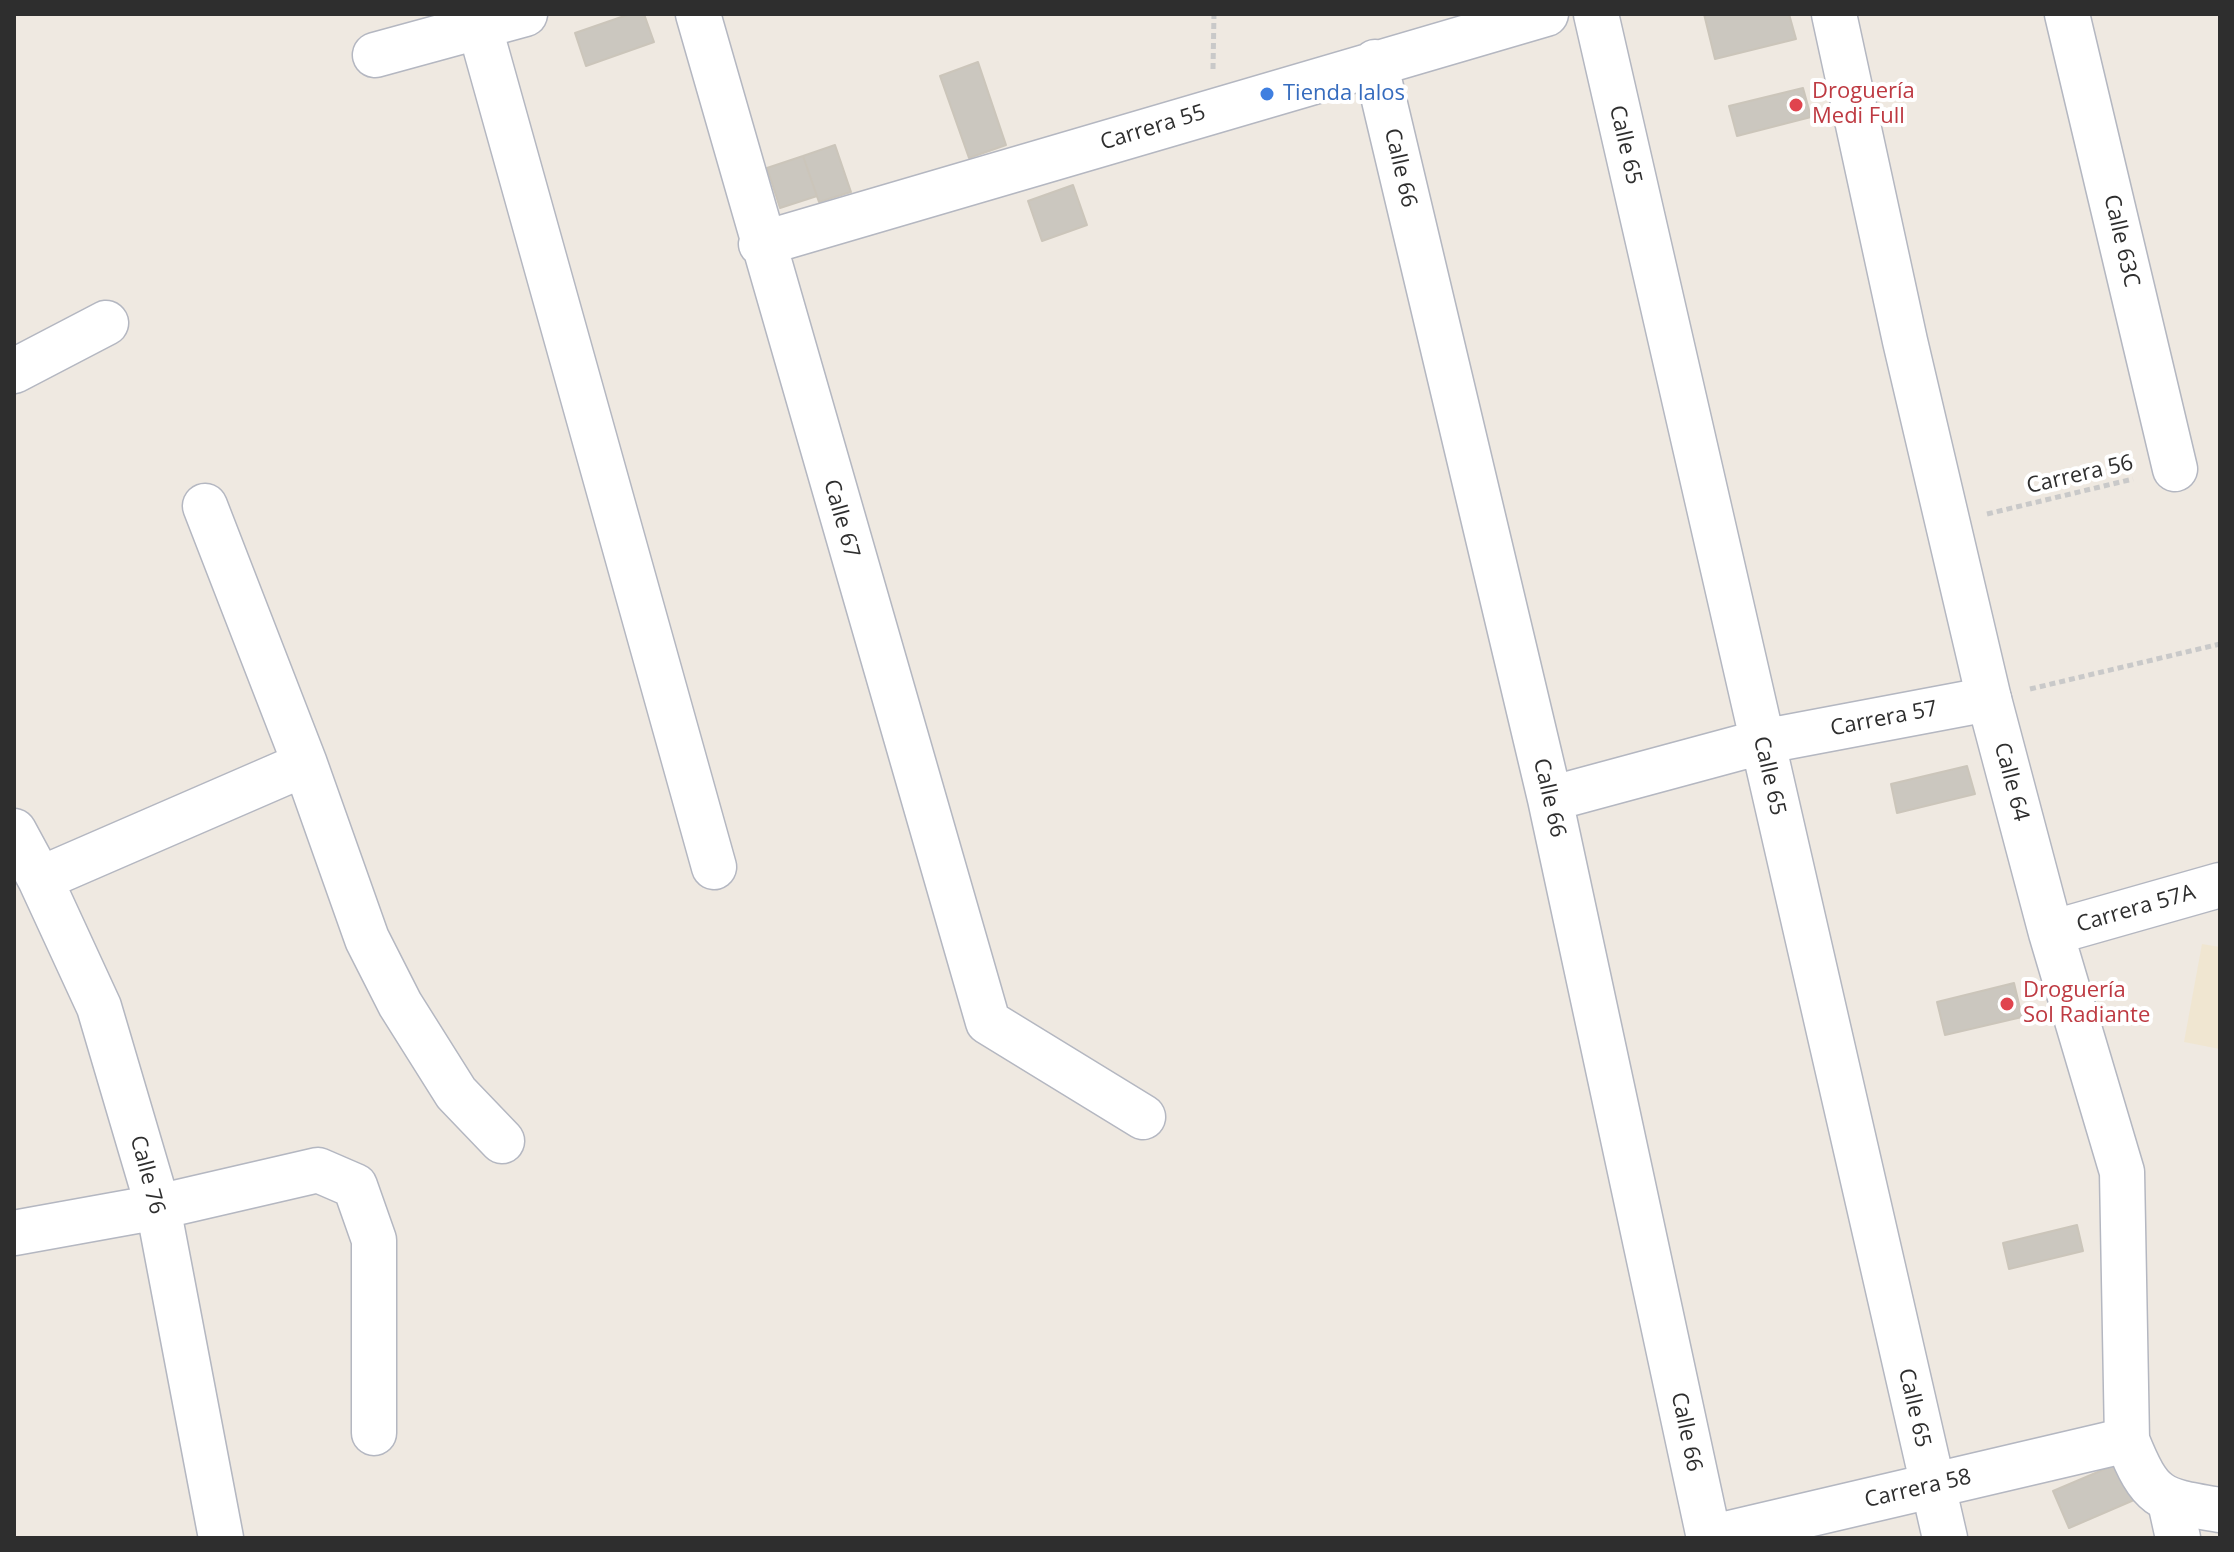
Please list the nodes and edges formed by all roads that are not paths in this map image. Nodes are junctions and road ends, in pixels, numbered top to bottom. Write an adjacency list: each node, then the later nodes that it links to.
1 (525, 14): 7 (street)
2 (698, 14): 10 (street, Calle 67)
3 (1546, 14): 9 (street, Carrera 55)
4 (1596, 14): 16 (street, Calle 65)
5 (1834, 14): 15 (street, Calle 64)
6 (2067, 14): 13 (street, Calle 63C)
7 (477, 20): 8 (street); 20 (street)
8 (375, 55)
9 (1375, 62): 10 (street, Carrera 55); 18 (street, Calle 66)
10 (761, 244): 24 (street, Calle 67)
11 (106, 323): 12 (street)
12 (14, 371)
13 (2175, 469)
14 (205, 506): 17 (street)
15 (1989, 699): 16 (street, Carrera 57); 23 (street, Calle 64)
16 (1761, 742): 18 (street, Carrera 57); 30 (street, Calle 65)
17 (305, 764): 21 (street); 25 (street)
18 (1550, 799): 34 (street, Calle 66)
19 (14, 831): 21 (street, Calle 76)
20 (714, 867)
21 (40, 879): 26 (street, Calle 76)
22 (2220, 885): 23 (street, Carrera 57A)
23 (2051, 933): 29 (street, Calle 64)
24 (1143, 1117)
25 (502, 1141)
26 (158, 1207): 27 (street); 28 (street); 33 (street, Calle 76)
27 (14, 1233)
28 (374, 1433)
29 (2127, 1440): 30 (street, Carrera 58); 32 (street, Calle 64)
30 (1932, 1486): 34 (street, Carrera 58); 35 (street, Calle 65)
31 (2220, 1510): 32 (street)
32 (2174, 1520)
33 (221, 1538)
34 (1709, 1538)
35 (1945, 1538)

